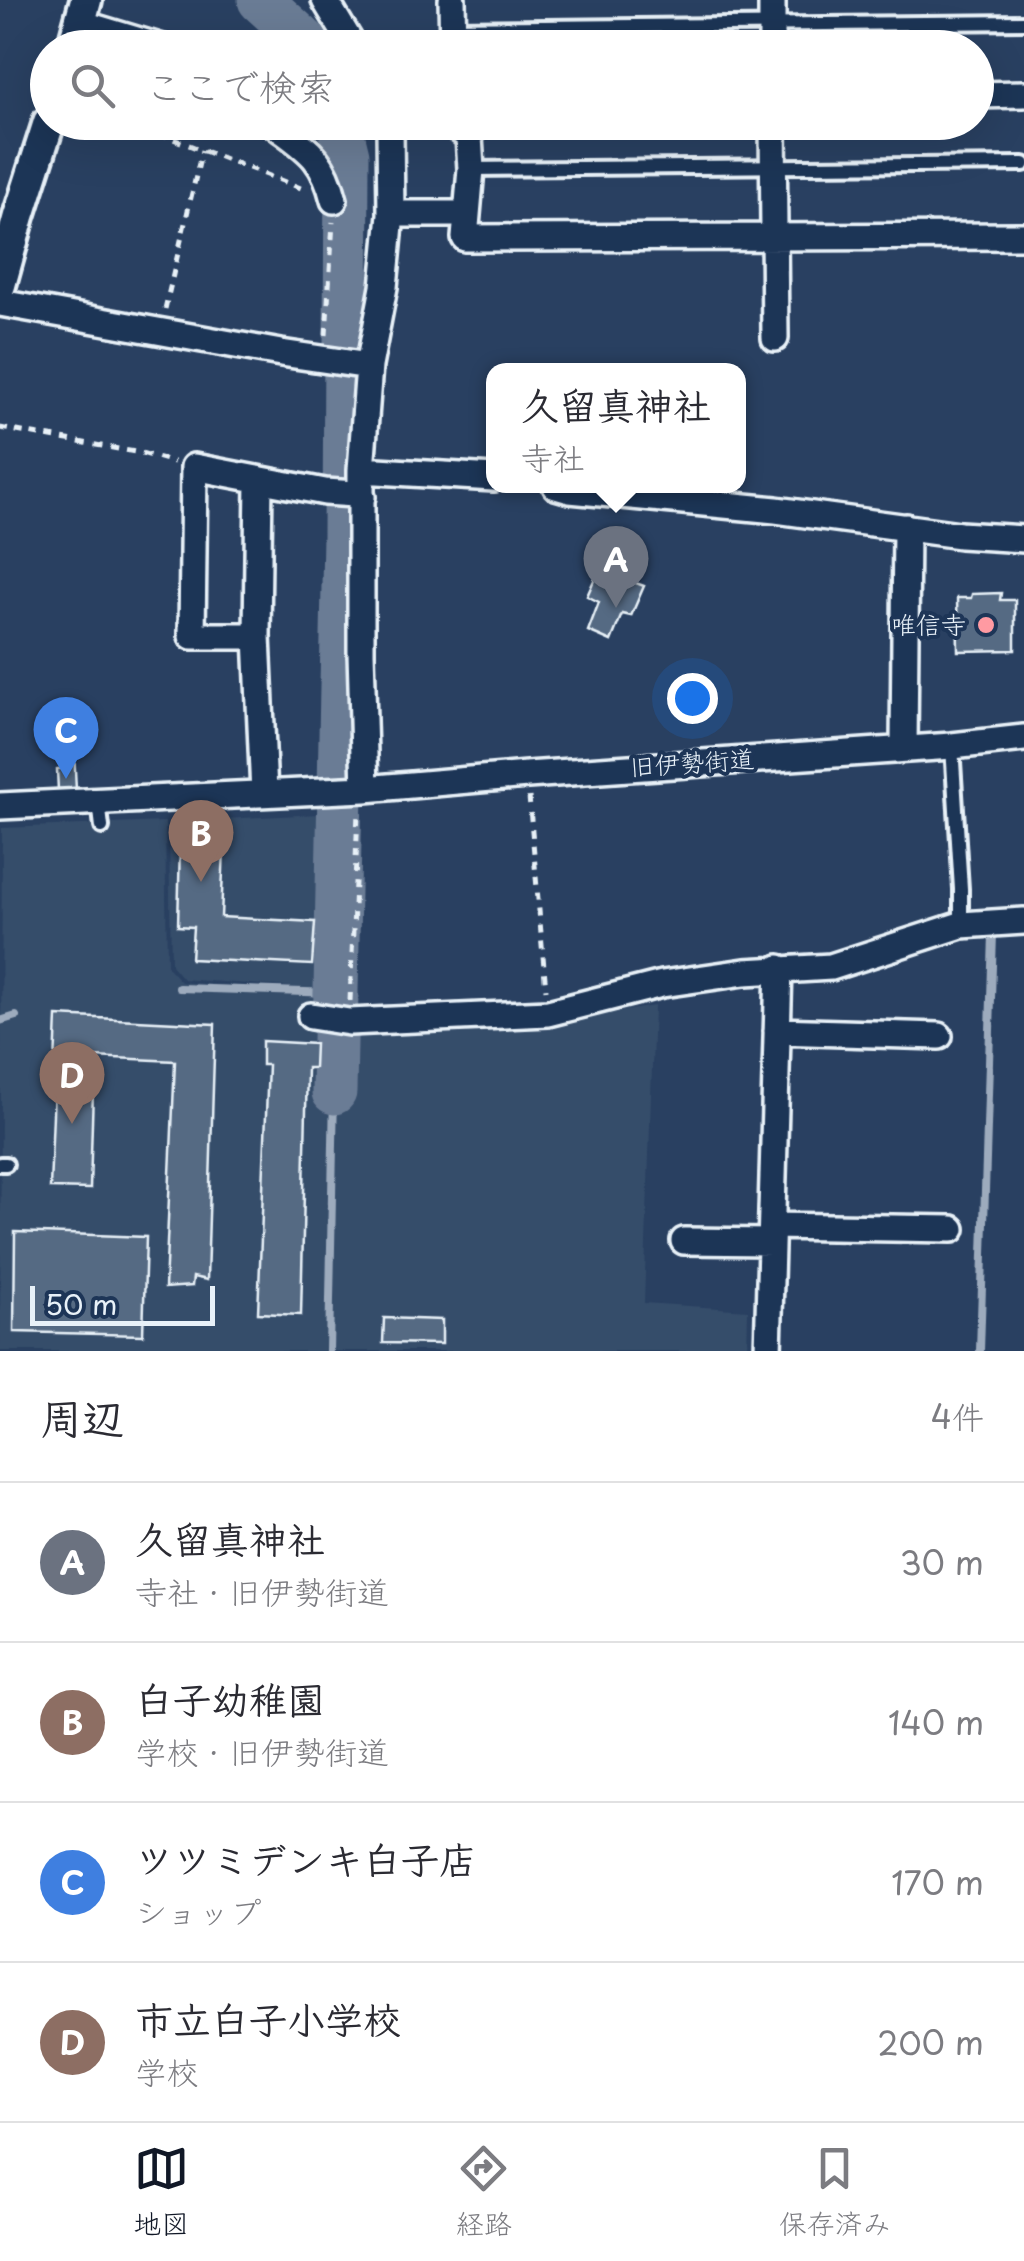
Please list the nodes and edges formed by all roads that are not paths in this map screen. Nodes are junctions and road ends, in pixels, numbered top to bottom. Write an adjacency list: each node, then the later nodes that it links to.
1 (324, 0): 5 (street)
2 (452, 0): 6 (street)
3 (1024, 22): 4 (lane)
4 (772, 24): 7 (lane)
5 (343, 30)
6 (453, 30)
7 (635, 30)
8 (1024, 94): 9 (street)
9 (994, 95)
10 (43, 140): 23 (street)
11 (295, 140): 18 (street)
12 (390, 140): 19 (street)
13 (470, 140): 17 (street)
14 (773, 140): 16 (street)
15 (1024, 164): 16 (lane)
16 (773, 167): 17 (lane); 22 (street)
17 (471, 169): 20 (street)
18 (334, 200)
19 (391, 214): 20 (street); 26 (street)
20 (467, 214): 22 (street)
21 (1024, 236): 22 (street)
22 (774, 238): 25 (street)
23 (0, 285)
24 (0, 303): 26 (street)
25 (775, 338)
26 (365, 365): 29 (street)
27 (486, 479): 29 (street)
28 (259, 480): 29 (street); 33 (street); 33 (street)
29 (359, 487): 37 (street)
30 (601, 493): 31 (street)
31 (906, 526): 32 (street); 36 (street)
32 (1024, 539)
33 (257, 636): 38 (street)
34 (1024, 738): 35 (street, 旧伊勢街道)
35 (952, 746): 36 (street, 旧伊勢街道); 41 (lane)
36 (904, 747): 37 (street, 旧伊勢街道)
37 (362, 789): 38 (street, 旧伊勢街道)
38 (264, 793): 39 (street, 旧伊勢街道)
39 (0, 806)
40 (1024, 921): 41 (street)
41 (961, 925): 42 (street)
42 (779, 968): 43 (street); 44 (street)
43 (311, 1016)
44 (778, 1031): 45 (street); 47 (street)
45 (939, 1036)
46 (952, 1230): 47 (street)
47 (771, 1234): 48 (street); 49 (street)
48 (684, 1241)
49 (768, 1351)

